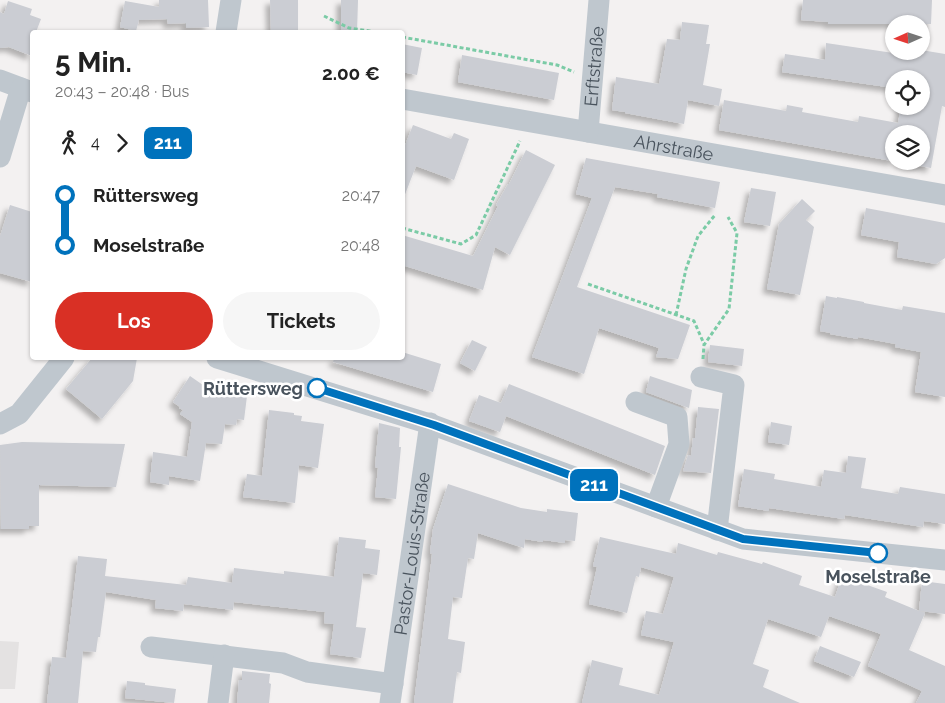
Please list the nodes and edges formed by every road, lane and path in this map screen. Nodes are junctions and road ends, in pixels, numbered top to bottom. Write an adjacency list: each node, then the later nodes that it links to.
1 (231, 0): 4 (street)
2 (599, 0): 8 (street, Erftstraße)
3 (324, 16): 5 (path)
4 (226, 30)
5 (362, 30)
6 (405, 38): 8 (path)
7 (0, 80): 9 (street)
8 (592, 81): 12 (street, Erftstraße)
9 (27, 90): 13 (street)
10 (405, 100): 11 (street, Ahrstraße)
11 (528, 122): 12 (street, Ahrstraße); 16 (path)
12 (588, 132): 14 (street, Ahrstraße)
13 (0, 157)
14 (945, 195)
15 (715, 215): 18 (path)
16 (405, 229)
17 (588, 284): 18 (path)
18 (676, 315): 19 (path)
19 (704, 345)
20 (62, 360): 26 (street)
21 (231, 360): 22 (street)
22 (265, 365): 25 (street)
23 (701, 377): 28 (street)
24 (636, 402): 27 (street)
25 (430, 423): 27 (street); 32 (street, Pastor-Louis-Straße)
26 (0, 424)
27 (656, 507): 28 (street)
28 (718, 530): 29 (street)
29 (945, 560)
30 (151, 647): 31 (street, Pastor-Louis-Straße)
31 (224, 655): 32 (street, Pastor-Louis-Straße); 33 (street)
32 (392, 693)
33 (218, 703)

